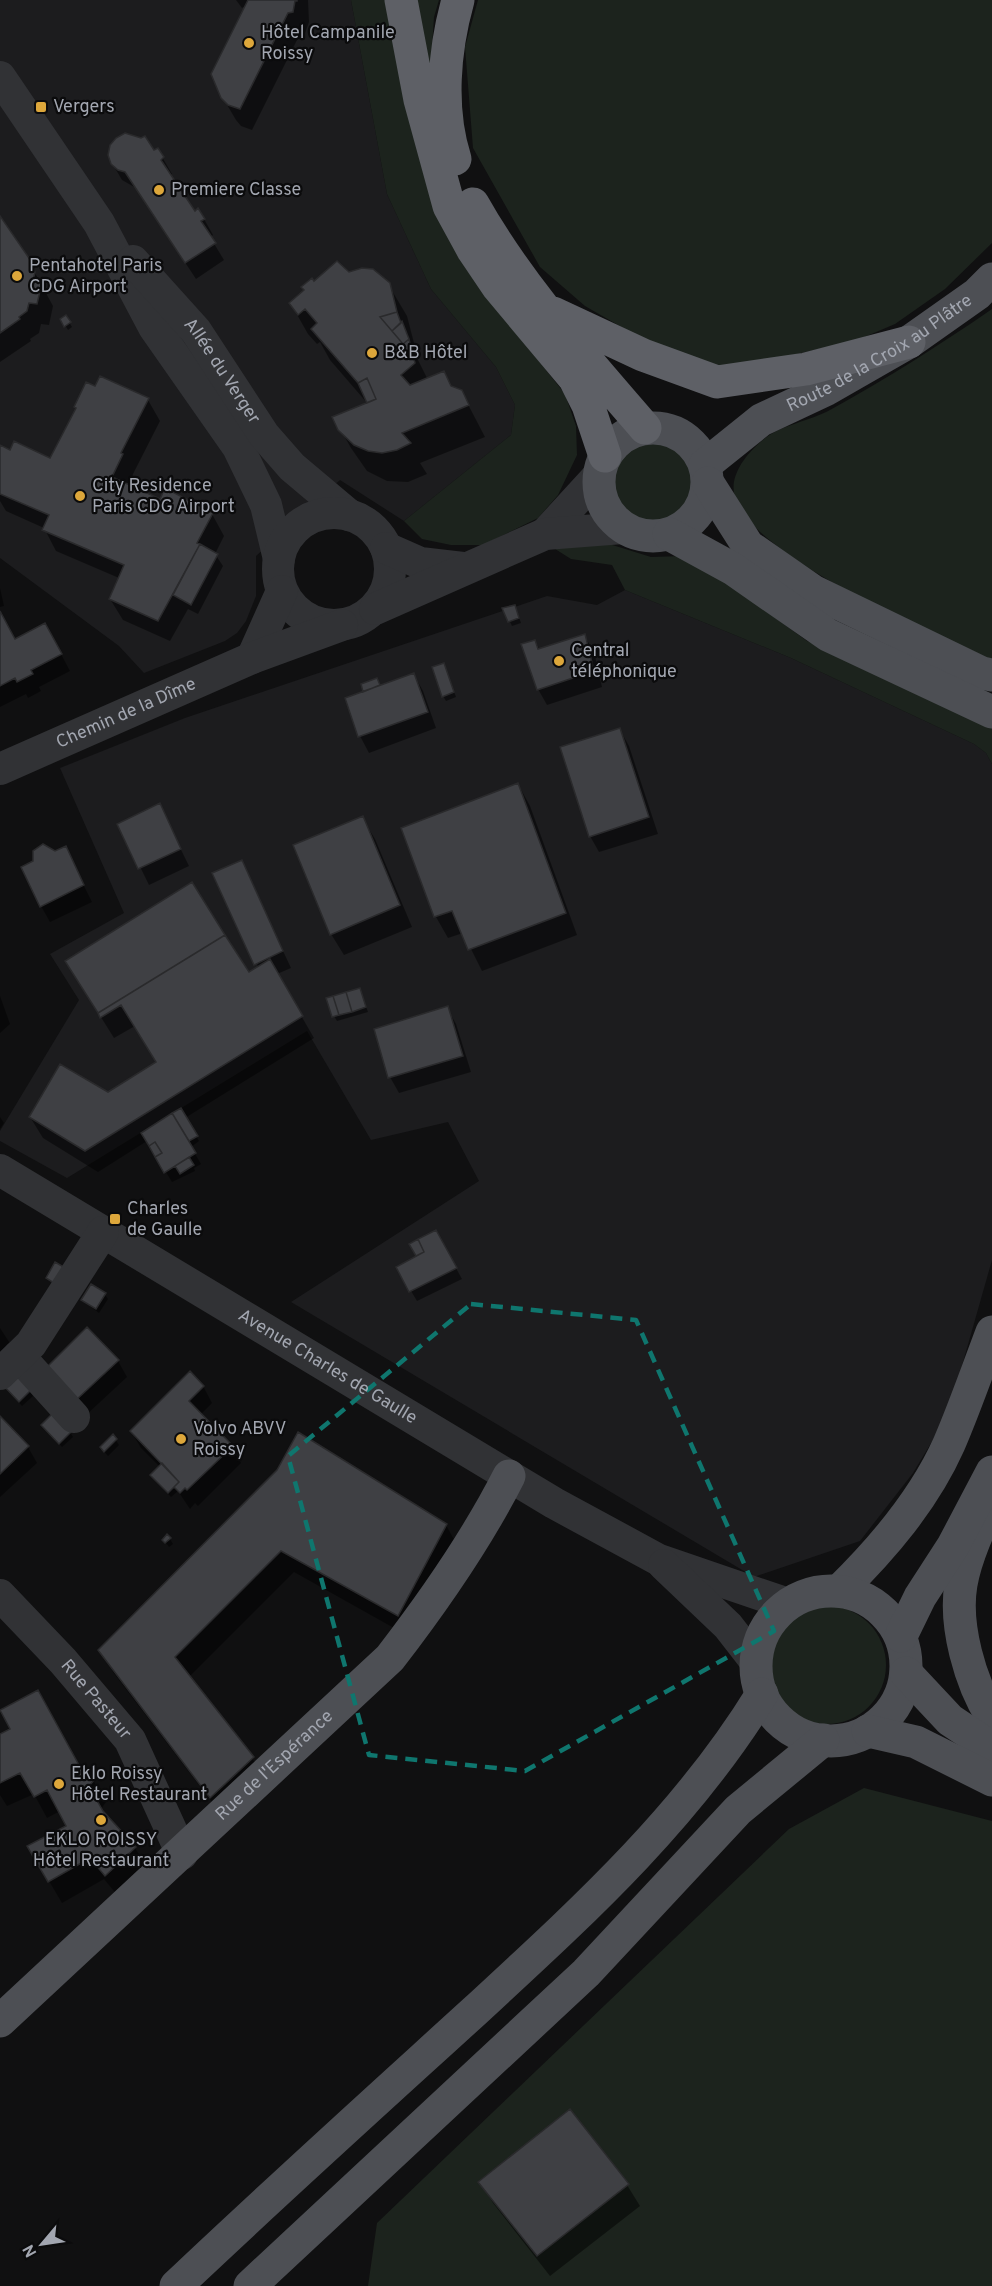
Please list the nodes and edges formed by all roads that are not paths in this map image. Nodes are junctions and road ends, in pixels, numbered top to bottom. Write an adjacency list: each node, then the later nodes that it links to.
1 (401, 0): 12 (highway)
2 (458, 0): 7 (highway)
3 (0, 77): 4 (street, Allée du Verger)
4 (10, 113): 5 (street, Allée du Verger)
5 (99, 224): 14 (street, Allée du Verger); 19 (street, Allée du Verger)
6 (992, 279): 8 (main road, Route de la Croix au Plâtre)
7 (546, 309): 8 (highway); 10 (highway)
8 (909, 342): 9 (main road, Route de la Croix au Plâtre)
9 (761, 420): 11 (main road, Route de la Croix au Plâtre); 13 (main road, Route de la Croix au Plâtre)
10 (645, 428): 11 (main road); 12 (main road)
11 (682, 436): 13 (main road)
12 (602, 465): 15 (main road); 16 (street)
13 (706, 474): 17 (main road); 25 (main road)
14 (349, 515): 18 (street); 19 (street)
15 (623, 528): 16 (street); 17 (main road)
16 (545, 534): 20 (street)
17 (669, 534): 26 (main road)
18 (386, 548): 20 (street); 22 (street)
19 (279, 559): 21 (street)
20 (464, 568): 22 (street)
21 (282, 591): 23 (street); 24 (street)
22 (375, 609): 23 (street)
23 (342, 625): 24 (street, Chemin de la Dîme)
24 (252, 658): 27 (street, Chemin de la Dîme)
25 (992, 675)
26 (992, 712)
27 (0, 769)
28 (0, 1170): 29 (street, Avenue Charles de Gaulle)
29 (103, 1232): 31 (street); 34 (street, Avenue Charles de Gaulle)
30 (992, 1332): 37 (main road)
31 (10, 1365): 32 (street)
32 (74, 1417)
33 (992, 1472): 40 (main road)
34 (509, 1476): 36 (street, Avenue Charles de Gaulle); 49 (main road, Rue de l'Espérance)
35 (992, 1501): 44 (main road)
36 (659, 1560): 39 (street, Avenue Charles de Gaulle); 41 (street, Avenue Charles de Gaulle)
37 (839, 1591): 39 (main road); 40 (main road)
38 (0, 1595): 49 (street, Rue Pasteur)
39 (788, 1604): 41 (main road)
40 (901, 1636): 42 (main road)
41 (756, 1662): 43 (main road)
42 (906, 1673): 45 (main road); 47 (main road)
43 (762, 1694): 46 (main road); 51 (main road)
44 (992, 1717)
45 (868, 1731): 46 (main road); 48 (main road)
46 (823, 1740): 53 (main road)
47 (992, 1748)
48 (992, 1780)
49 (182, 1854): 50 (main road, Rue de l'Espérance)
50 (0, 2020)
51 (188, 2275): 52 (main road)
52 (167, 2286)
53 (250, 2286)

